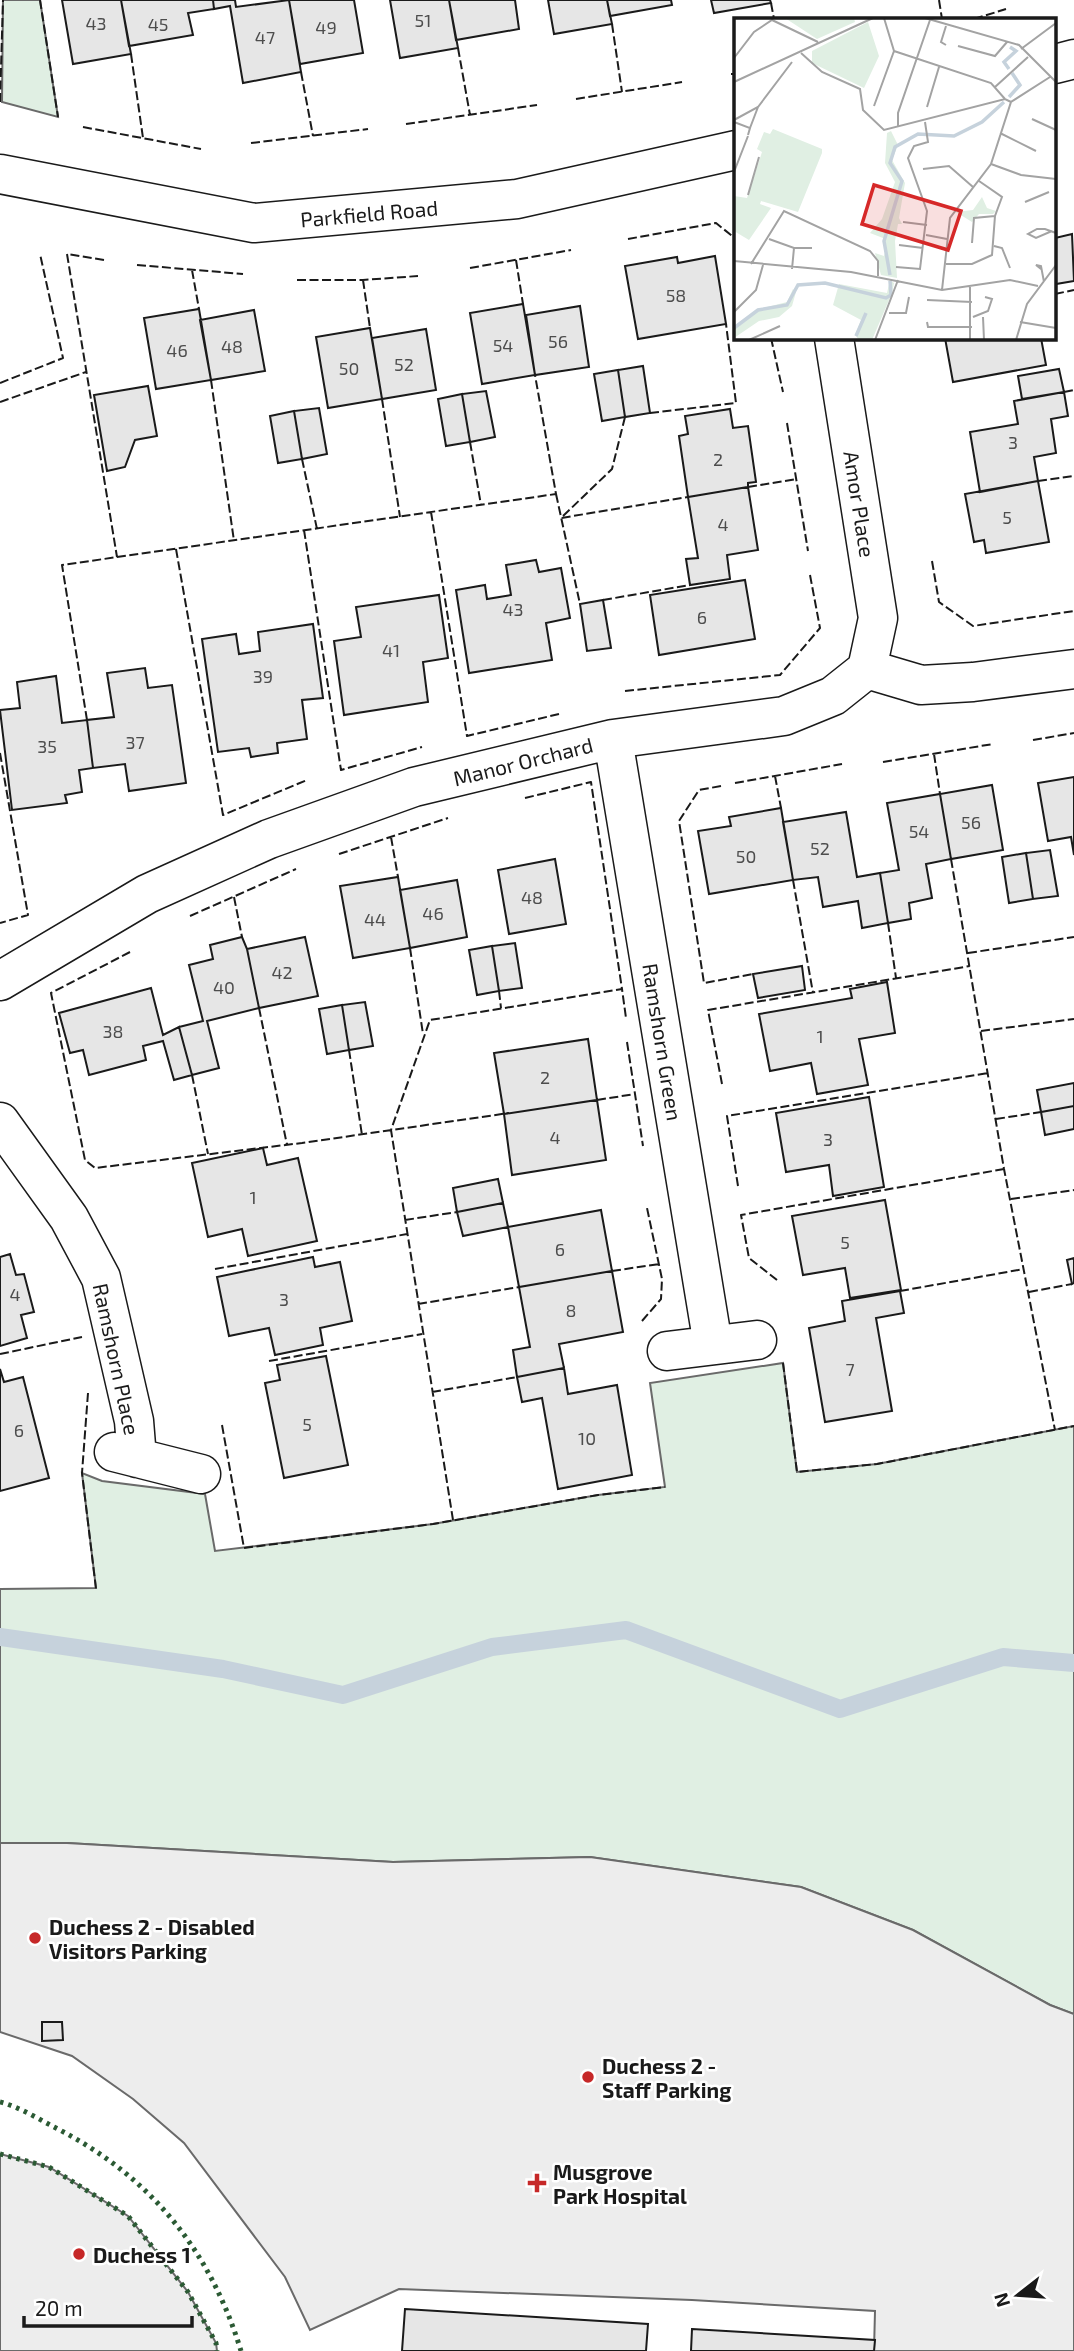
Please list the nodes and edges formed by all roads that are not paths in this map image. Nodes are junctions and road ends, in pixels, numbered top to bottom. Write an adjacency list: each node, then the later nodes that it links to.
1 (1074, 59): 2 (street)
2 (1056, 64)
3 (734, 150): 4 (street, Parkfield Road)
4 (0, 174)
5 (834, 340): 6 (street, Amor Place)
6 (867, 669): 7 (street); 8 (street, Manor Orchard)
7 (1074, 669)
8 (614, 739): 9 (street, Manor Orchard); 12 (street, Ramshorn Green)
9 (0, 981)
10 (0, 1122): 14 (street, Ramshorn Place)
11 (757, 1340): 12 (street)
12 (713, 1345): 13 (street)
13 (667, 1351)
14 (201, 1474)

